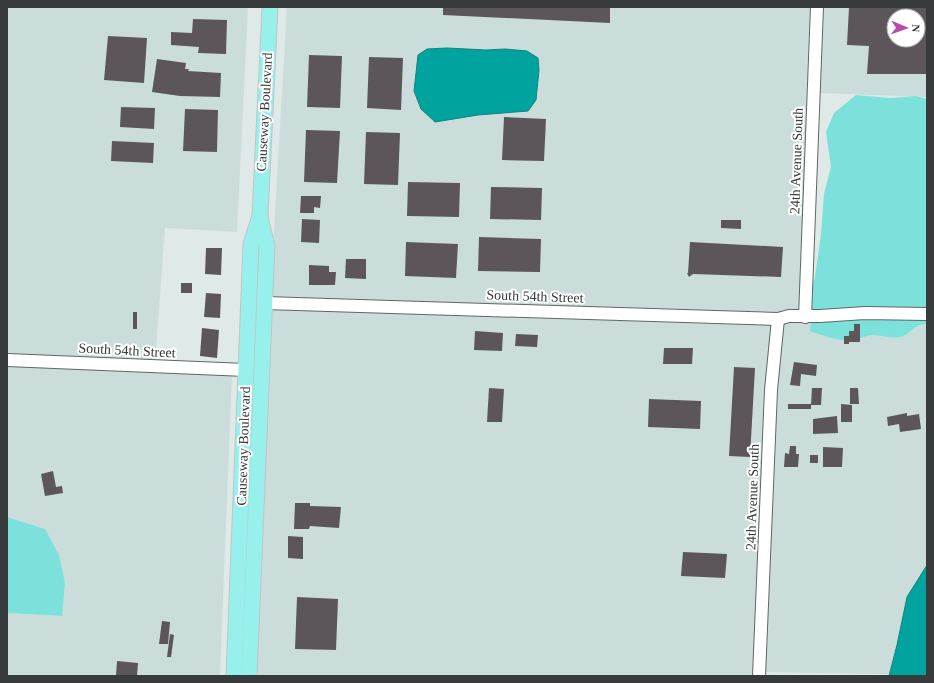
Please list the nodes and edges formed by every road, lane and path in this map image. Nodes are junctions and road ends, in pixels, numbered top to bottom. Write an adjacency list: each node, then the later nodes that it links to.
1 (270, 7): 3 (main road, Causeway Boulevard)
2 (817, 7): 7 (street, 24th Avenue South)
3 (260, 216): 4 (main road, Causeway Boulevard); 5 (main road, Causeway Boulevard)
4 (254, 235): 5 (main road); 10 (main road, Causeway Boulevard)
5 (265, 303): 8 (street, South 54th Street); 11 (main road, Causeway Boulevard)
6 (927, 314): 7 (street, South 54th Street)
7 (805, 316): 8 (street, South 54th Street)
8 (778, 319): 16 (street, 24th Avenue South)
9 (7, 360): 10 (street, South 54th Street)
10 (246, 370): 11 (main road); 12 (main road, Causeway Boulevard)
11 (257, 498): 15 (main road, Causeway Boulevard)
12 (236, 617): 13 (main road, Causeway Boulevard); 14 (main road)
13 (234, 676)
14 (241, 676)
15 (249, 676)
16 (759, 676)

